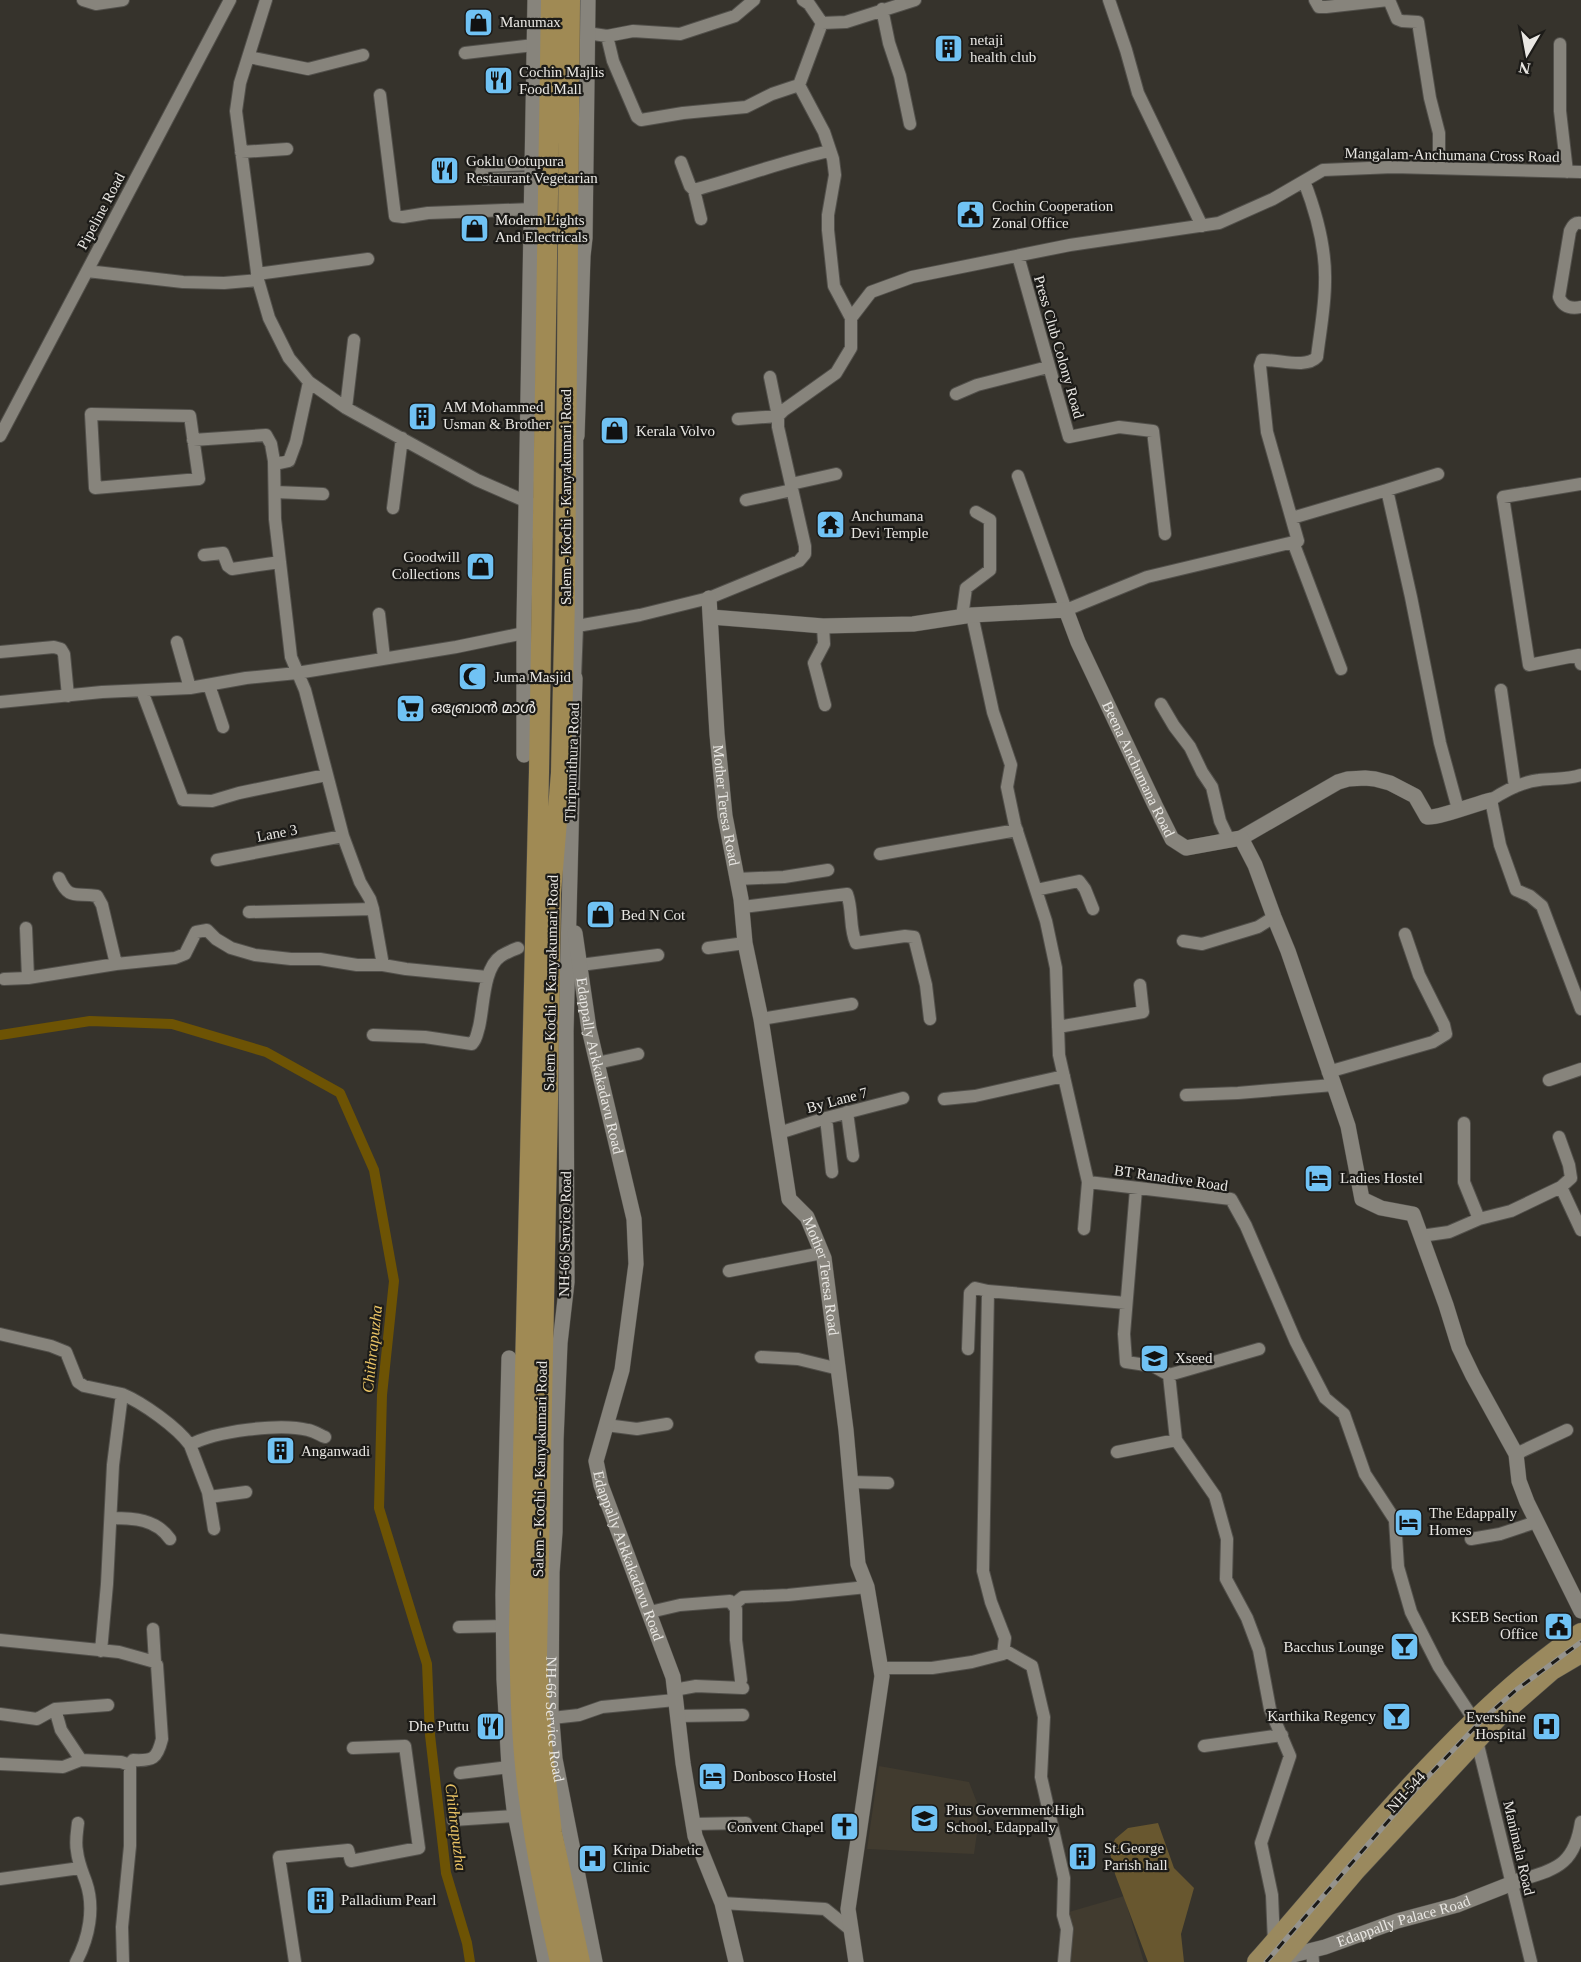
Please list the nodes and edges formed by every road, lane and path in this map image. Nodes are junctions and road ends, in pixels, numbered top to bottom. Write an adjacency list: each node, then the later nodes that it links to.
1 (83, 0): 2 (street)
2 (123, 0)
3 (230, 0): 44 (street, Pipeline Road)
4 (266, 0): 23 (street)
5 (535, 0): 20 (street)
6 (551, 0): 41 (highway, Salem - Kochi - Kanyakumari Road)
7 (570, 0): 27 (highway, Salem - Kochi - Kanyakumari Road)
8 (588, 0): 17 (street)
9 (754, 0): 18 (street)
10 (915, 0): 15 (street)
11 (1108, 0): 40 (street)
12 (1316, 0): 13 (street)
13 (1388, 0): 32 (street)
14 (807, 1): 16 (street)
15 (882, 9): 16 (street); 26 (street)
16 (822, 23): 24 (street)
17 (587, 33): 18 (street); 27 (street)
18 (607, 36): 24 (street)
19 (1560, 44): 33 (street)
20 (534, 45): 21 (street); 37 (street)
21 (465, 53)
22 (363, 55): 23 (street)
23 (249, 57): 30 (street)
24 (799, 85): 29 (street)
25 (380, 95): 37 (street)
26 (910, 124)
27 (578, 126): 50 (highway, Salem - Kochi - Kanyakumari Road); 59 (street)
28 (287, 149): 30 (street)
29 (830, 151): 36 (street); 47 (street)
30 (241, 152): 45 (street)
31 (681, 162): 36 (street)
32 (1439, 168): 33 (street, Mangalam-Anchumana Cross Road); 35 (street, Mangalam-Anchumana Cross Road)
33 (1567, 172): 34 (street, Mangalam-Anchumana Cross Road)
34 (1581, 172)
35 (1304, 181): 40 (street, Mangalam-Anchumana Cross Road); 75 (street)
36 (694, 190): 38 (street)
37 (532, 209): 41 (street)
38 (701, 219)
39 (1581, 223): 46 (street)
40 (1202, 226): 42 (street, Mangalam-Anchumana Cross Road)
41 (540, 229): 49 (highway, Salem - Kochi - Kanyakumari Road); 72 (street)
42 (1018, 256): 47 (street, Mangalam-Anchumana Cross Road); 51 (street, Press Club Colony Road)
43 (368, 259): 45 (street)
44 (87, 271): 45 (street); 58 (street, Pipeline Road)
45 (258, 277): 53 (street)
46 (1581, 307)
47 (851, 318): 56 (street)
48 (354, 340): 55 (street)
49 (546, 360): 50 (highway); 72 (highway, Salem - Kochi - Kanyakumari Road)
50 (567, 361): 94 (highway, Salem - Kochi - Kanyakumari Road)
51 (1048, 367): 54 (street); 76 (street, Press Club Colony Road)
52 (770, 377): 56 (street)
53 (309, 382): 55 (street); 62 (street)
54 (956, 394)
55 (346, 408): 60 (street)
56 (778, 417): 57 (street); 67 (street)
57 (738, 419)
58 (0, 436)
59 (577, 436): 85 (street, Thripunithura Road)
60 (402, 438): 72 (street); 73 (street)
61 (193, 440): 61 (street); 62 (street)
62 (274, 461): 69 (street)
63 (836, 474): 67 (street)
64 (1438, 474): 68 (street)
65 (1018, 476): 81 (street)
66 (1581, 484): 91 (street)
67 (791, 487): 71 (street); 80 (street)
68 (1387, 490): 75 (street); 109 (street)
69 (275, 492): 70 (street); 79 (street)
70 (323, 494)
71 (746, 500)
72 (535, 506): 87 (street); 104 (highway, Salem - Kochi - Kanyakumari Road)
73 (393, 508)
74 (976, 512): 83 (street)
75 (1292, 518): 77 (street)
76 (1165, 534)
77 (1293, 542): 81 (street); 92 (street)
78 (204, 555): 79 (street)
79 (279, 562): 93 (street)
80 (709, 598): 84 (street, Mother Teresa Road); 85 (street)
81 (1066, 610): 83 (street); 112 (street, Beena Anchumana Road)
82 (379, 614): 90 (street)
83 (967, 616): 86 (street); 110 (street)
84 (711, 617): 86 (street); 117 (street, Mother Teresa Road)
85 (577, 626): 94 (street, Thripunithura Road)
86 (823, 626): 102 (street)
87 (524, 633): 90 (street); 104 (street)
88 (177, 642): 96 (street)
89 (0, 652): 99 (street)
90 (384, 658): 93 (street)
91 (1581, 664)
92 (1341, 669)
93 (297, 673): 95 (street); 106 (street)
94 (569, 678): 119 (street, Thripunithura Road); 198 (highway, Salem - Kochi - Kanyakumari Road)
95 (209, 685): 96 (street); 103 (street)
96 (190, 688): 98 (street)
97 (1501, 690): 107 (street)
98 (142, 691): 99 (street); 106 (street)
99 (68, 696): 100 (street)
100 (0, 702)
101 (1161, 704): 112 (street)
102 (825, 705)
103 (223, 727)
104 (532, 755): 177 (highway, Salem - Kochi - Kanyakumari Road)
105 (1581, 775): 107 (street, Beena Anchumana Road)
106 (326, 776): 111 (street)
107 (1515, 787): 108 (street, Beena Anchumana Road)
108 (1491, 800): 109 (street, Beena Anchumana Road); 136 (street)
109 (1458, 809): 112 (street, Beena Anchumana Road)
110 (1017, 830): 113 (street); 118 (street)
111 (343, 836): 114 (street, Lane 3); 121 (street)
112 (1235, 839): 124 (street)
113 (880, 854)
114 (217, 860)
115 (828, 870): 117 (street)
116 (59, 878): 132 (street)
117 (737, 879): 120 (street, Mother Teresa Road)
118 (1036, 890): 122 (street); 144 (street)
119 (569, 897): 134 (street, Edappally Arkkakadavu Road); 217 (street, NH-66 Service Road)
120 (742, 907): 128 (street, Mother Teresa Road); 143 (street)
121 (373, 909): 123 (street); 133 (street)
122 (1093, 909)
123 (249, 912)
124 (1274, 917): 127 (street); 150 (street)
125 (26, 928): 137 (street)
126 (1406, 934): 150 (street)
127 (1184, 941)
128 (745, 942): 130 (street); 142 (street, Mother Teresa Road)
129 (518, 948): 135 (street)
130 (708, 948)
131 (658, 955): 134 (street)
132 (116, 964): 133 (street); 137 (street)
133 (383, 965): 135 (street)
134 (580, 965): 147 (street, Edappally Arkkakadavu Road)
135 (487, 977): 145 (street)
136 (1575, 977): 141 (street)
137 (28, 978): 138 (street)
138 (4, 979)
139 (1140, 986): 144 (street)
140 (852, 1004): 142 (street)
141 (1581, 1010)
142 (761, 1019): 158 (street, Mother Teresa Road)
143 (930, 1019)
144 (1058, 1027): 149 (street)
145 (373, 1035)
146 (638, 1054): 147 (street)
147 (597, 1063): 182 (street, Edappally Arkkakadavu Road)
148 (1581, 1069): 151 (street)
149 (1064, 1076): 154 (street); 162 (street)
150 (1330, 1078): 152 (street); 168 (street)
151 (1549, 1080)
152 (1186, 1095)
153 (903, 1098): 155 (street, By Lane 7)
154 (944, 1099)
155 (847, 1112): 156 (street, By Lane 7); 160 (street)
156 (826, 1118): 158 (street, By Lane 7); 161 (street)
157 (1464, 1123): 165 (street)
158 (779, 1133): 169 (street, Mother Teresa Road)
159 (1559, 1137): 163 (street)
160 (853, 1156)
161 (832, 1172)
162 (1088, 1182): 164 (street, BT Ranadive Road); 166 (street)
163 (1561, 1187): 165 (street); 167 (street)
164 (1136, 1189): 172 (street); 218 (street, BT Ranadive Road)
165 (1479, 1219): 168 (street)
166 (1084, 1229)
167 (1581, 1230)
168 (1421, 1236): 188 (street)
169 (822, 1253): 170 (street); 178 (street, Mother Teresa Road)
170 (729, 1271)
171 (988, 1291): 172 (street); 174 (street); 208 (street)
172 (1126, 1303): 179 (street)
173 (0, 1334): 180 (street)
174 (968, 1349)
175 (1259, 1349): 179 (street)
176 (761, 1357): 178 (street)
177 (517, 1358): 198 (highway, Salem - Kochi - Kanyakumari Road); 203 (street)
178 (839, 1369): 189 (street, Mother Teresa Road)
179 (1170, 1375): 185 (street)
180 (122, 1394): 186 (street); 193 (street)
181 (667, 1424): 182 (street)
182 (606, 1425): 202 (street, Edappally Arkkakadavu Road)
183 (1567, 1430): 188 (street)
184 (325, 1437): 186 (street)
185 (1176, 1440): 187 (street); 219 (street)
186 (190, 1445): 192 (street)
187 (1117, 1452)
188 (1516, 1454): 194 (street)
189 (851, 1482): 190 (street); 199 (street, Mother Teresa Road)
190 (888, 1483)
191 (246, 1492): 192 (street)
192 (209, 1497): 195 (street)
193 (111, 1518): 196 (street); 209 (street)
194 (1536, 1522): 197 (street); 201 (street)
195 (214, 1529)
196 (170, 1539)
197 (1471, 1539)
198 (530, 1541): 238 (highway, Salem - Kochi - Kanyakumari Road); 246 (highway, Salem - Kochi - Kanyakumari Road)
199 (867, 1587): 200 (street); 211 (street, Mother Teresa Road)
200 (733, 1605): 202 (street); 212 (street)
201 (1581, 1611)
202 (650, 1612): 212 (street, Edappally Arkkakadavu Road)
203 (504, 1626): 204 (street); 226 (street)
204 (459, 1627)
205 (153, 1629): 210 (street)
206 (0, 1640): 209 (street)
207 (1578, 1642): 218 (main road, NH-544); 220 (main road, NH-544)
208 (1004, 1650): 211 (street); 251 (street)
209 (101, 1651): 210 (street)
210 (155, 1662): 225 (street)
211 (881, 1668): 239 (street, Mother Teresa Road)
212 (676, 1702): 216 (street); 217 (street); 233 (street, Edappally Arkkakadavu Road)
213 (108, 1705): 214 (street)
214 (55, 1709): 215 (street); 223 (street)
215 (0, 1714)
216 (743, 1715)
217 (552, 1718): 238 (street, NH-66 Service Road)
218 (1474, 1720): 220 (street, BT Ranadive Road); 241 (main road, NH-544)
219 (1282, 1735): 221 (street); 241 (street)
220 (1477, 1741): 236 (street, Manimala Road); 241 (main road, NH-544)
221 (1204, 1746)
222 (353, 1748): 244 (street)
223 (81, 1760): 224 (street); 225 (street)
224 (0, 1764)
225 (130, 1765): 243 (street)
226 (509, 1767): 227 (street); 228 (street)
227 (460, 1773)
228 (515, 1816): 229 (street); 245 (street)
229 (453, 1820)
230 (1581, 1822): 236 (street)
231 (78, 1823): 234 (street)
232 (746, 1823): 233 (street)
233 (693, 1824): 237 (street, Edappally Arkkakadavu Road)
234 (80, 1868): 235 (street); 242 (street)
235 (0, 1879)
236 (1518, 1882): 240 (street, Edappally Palace Road); 252 (street, Manimala Road)
237 (722, 1903): 239 (street); 249 (street, Edappally Arkkakadavu Road)
238 (579, 1920): 247 (highway, Salem - Kochi - Kanyakumari Road); 248 (street, NH-66 Service Road)
239 (851, 1930): 250 (street, Mother Teresa Road)
240 (1312, 1956): 241 (street, Edappally Palace Road)
241 (1267, 1958)
242 (76, 1962)
243 (123, 1962)
244 (295, 1962)
245 (545, 1962)
246 (560, 1962)
247 (580, 1962)
248 (595, 1962)
249 (736, 1962)
250 (856, 1962)
251 (1064, 1962)
252 (1531, 1962)

